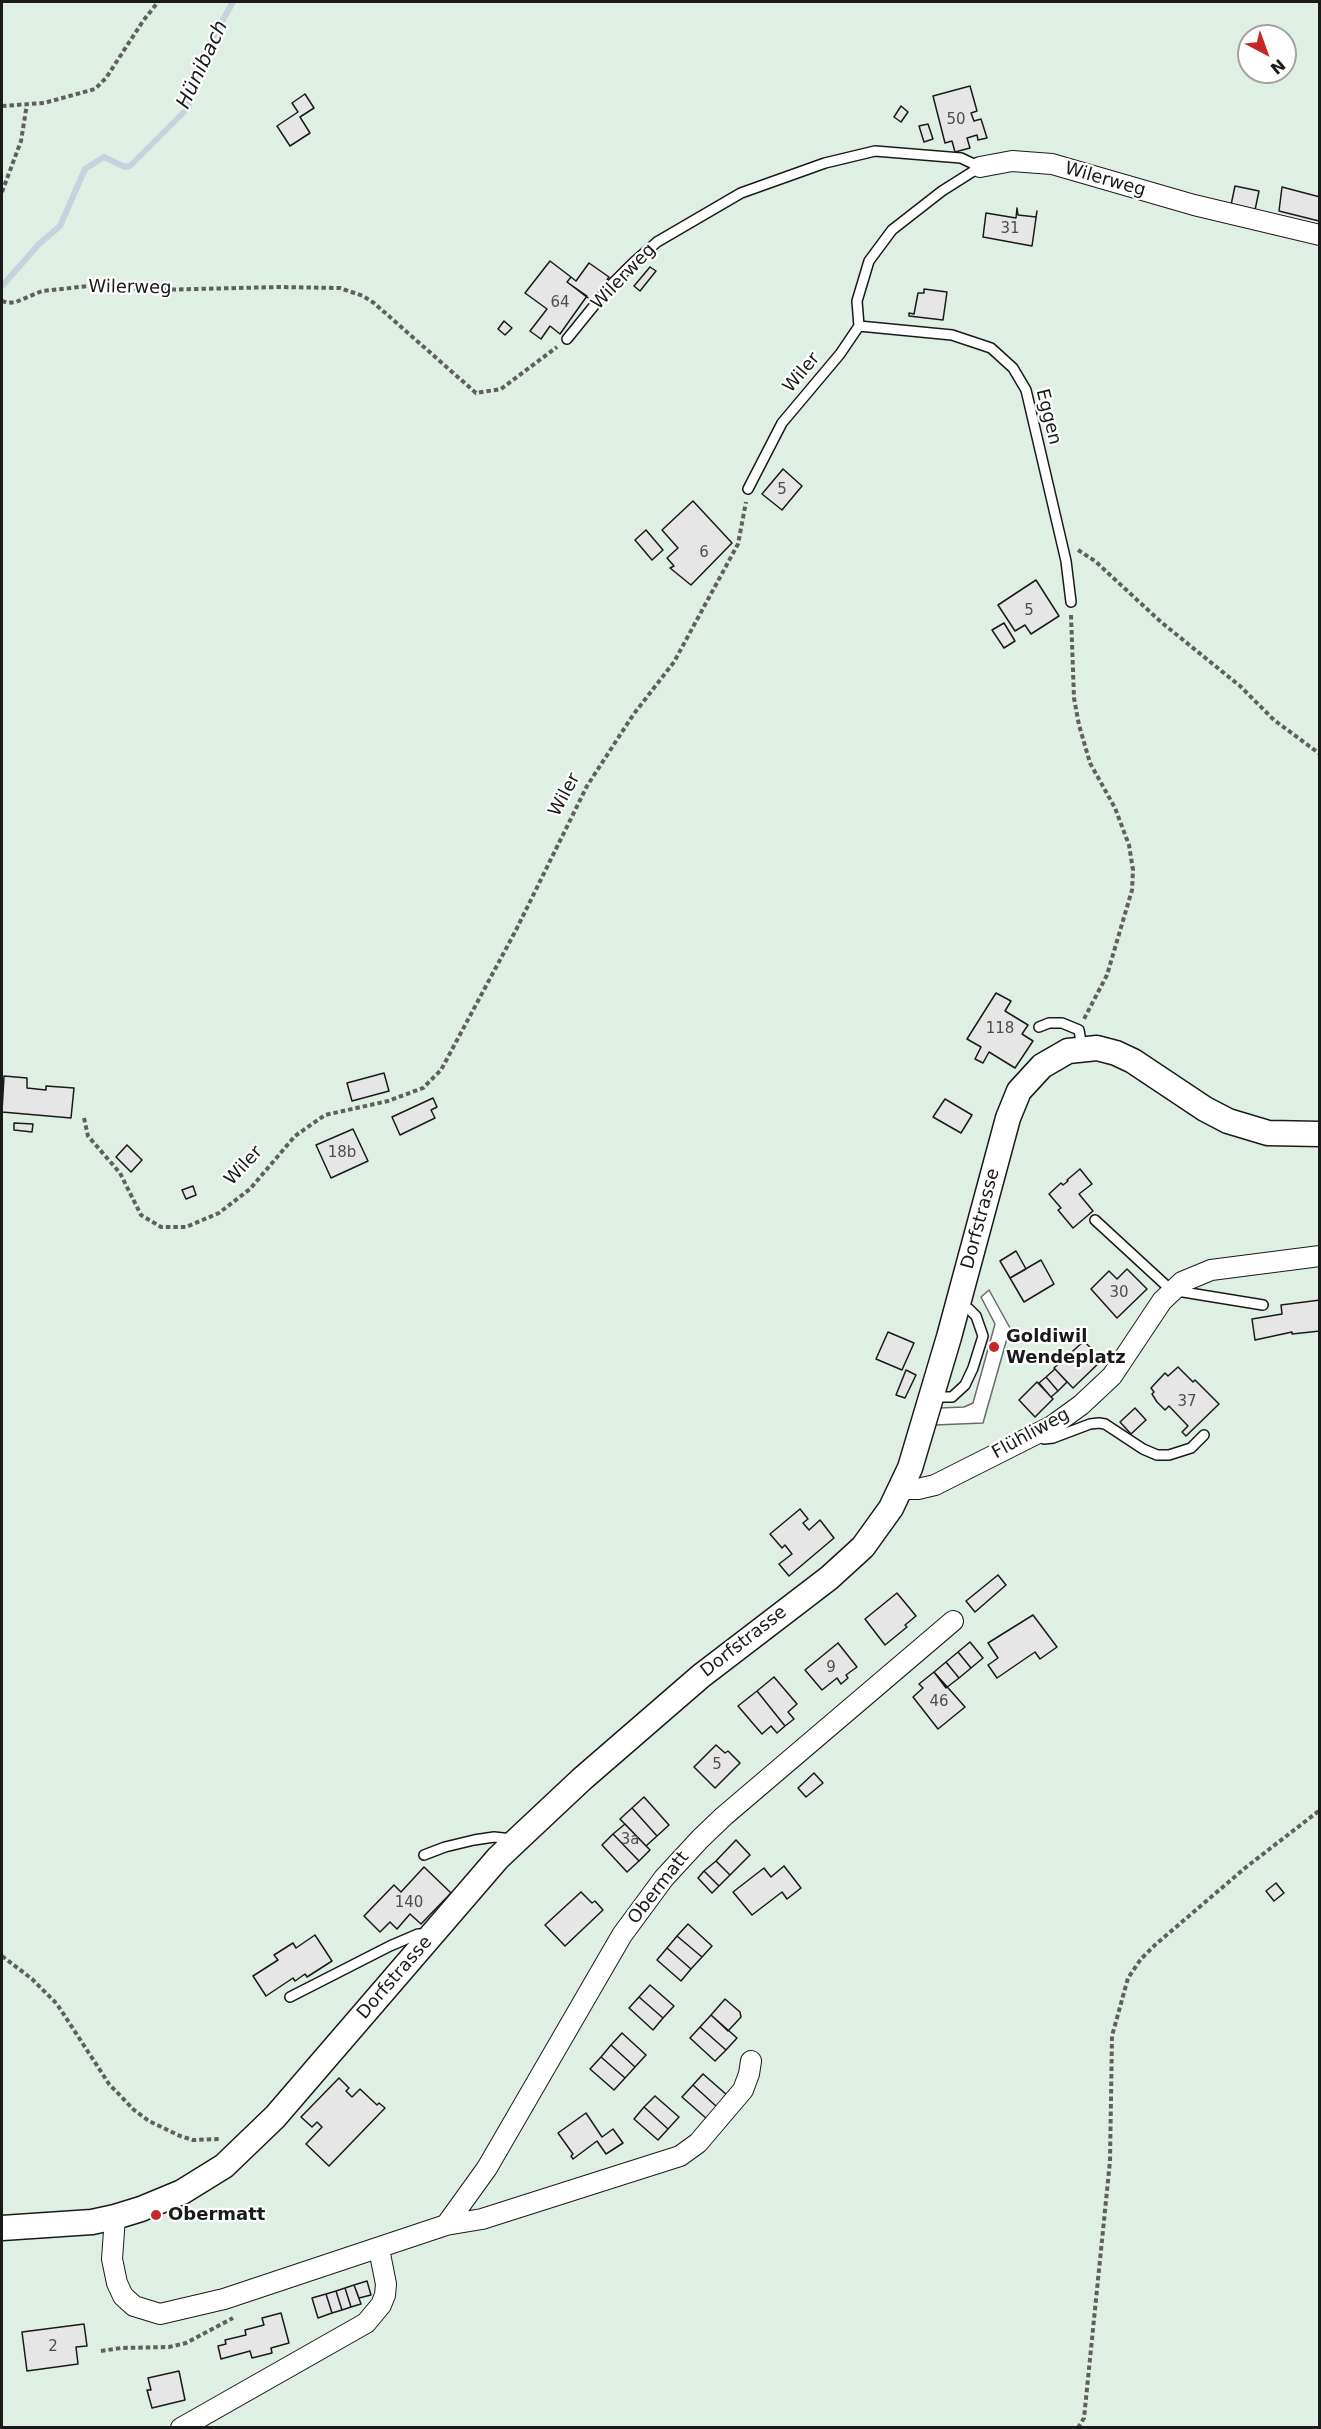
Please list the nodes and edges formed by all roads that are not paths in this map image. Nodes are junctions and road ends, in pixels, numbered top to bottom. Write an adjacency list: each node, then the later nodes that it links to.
1 (980, 167): 2 (street, Wilerweg); 3 (lane); 4 (lane, Wilerweg)
2 (1320, 235)
3 (859, 326): 5 (lane, Wiler); 6 (lane, Eggen)
4 (567, 339)
5 (748, 489)
6 (1071, 602)
7 (1039, 1027): 8 (lane)
8 (1080, 1039): 9 (street, Dorfstrasse); 13 (street, Dorfstrasse)
9 (1320, 1134)
10 (1095, 1220): 12 (lane)
11 (1320, 1256): 12 (street, Flühliweg)
12 (1171, 1290): 14 (lane); 16 (street, Flühliweg)
13 (957, 1304): 15 (street, Dorfstrasse); 15 (lane)
14 (1263, 1305)
15 (932, 1393): 18 (street, Dorfstrasse)
16 (1036, 1435): 17 (lane); 18 (street, Flühliweg)
17 (1204, 1435)
18 (901, 1489): 20 (street, Dorfstrasse)
19 (953, 1621): 26 (street, Obermatt)
20 (517, 1840): 21 (lane); 22 (street, Dorfstrasse)
21 (424, 1855)
22 (434, 1934): 23 (lane); 25 (street, Dorfstrasse)
23 (290, 1997)
24 (751, 2061): 26 (street)
25 (115, 2217): 27 (street, Dorfstrasse); 28 (street)
26 (446, 2225): 28 (street)
27 (2, 2228)
28 (380, 2249): 29 (street)
29 (181, 2427)

